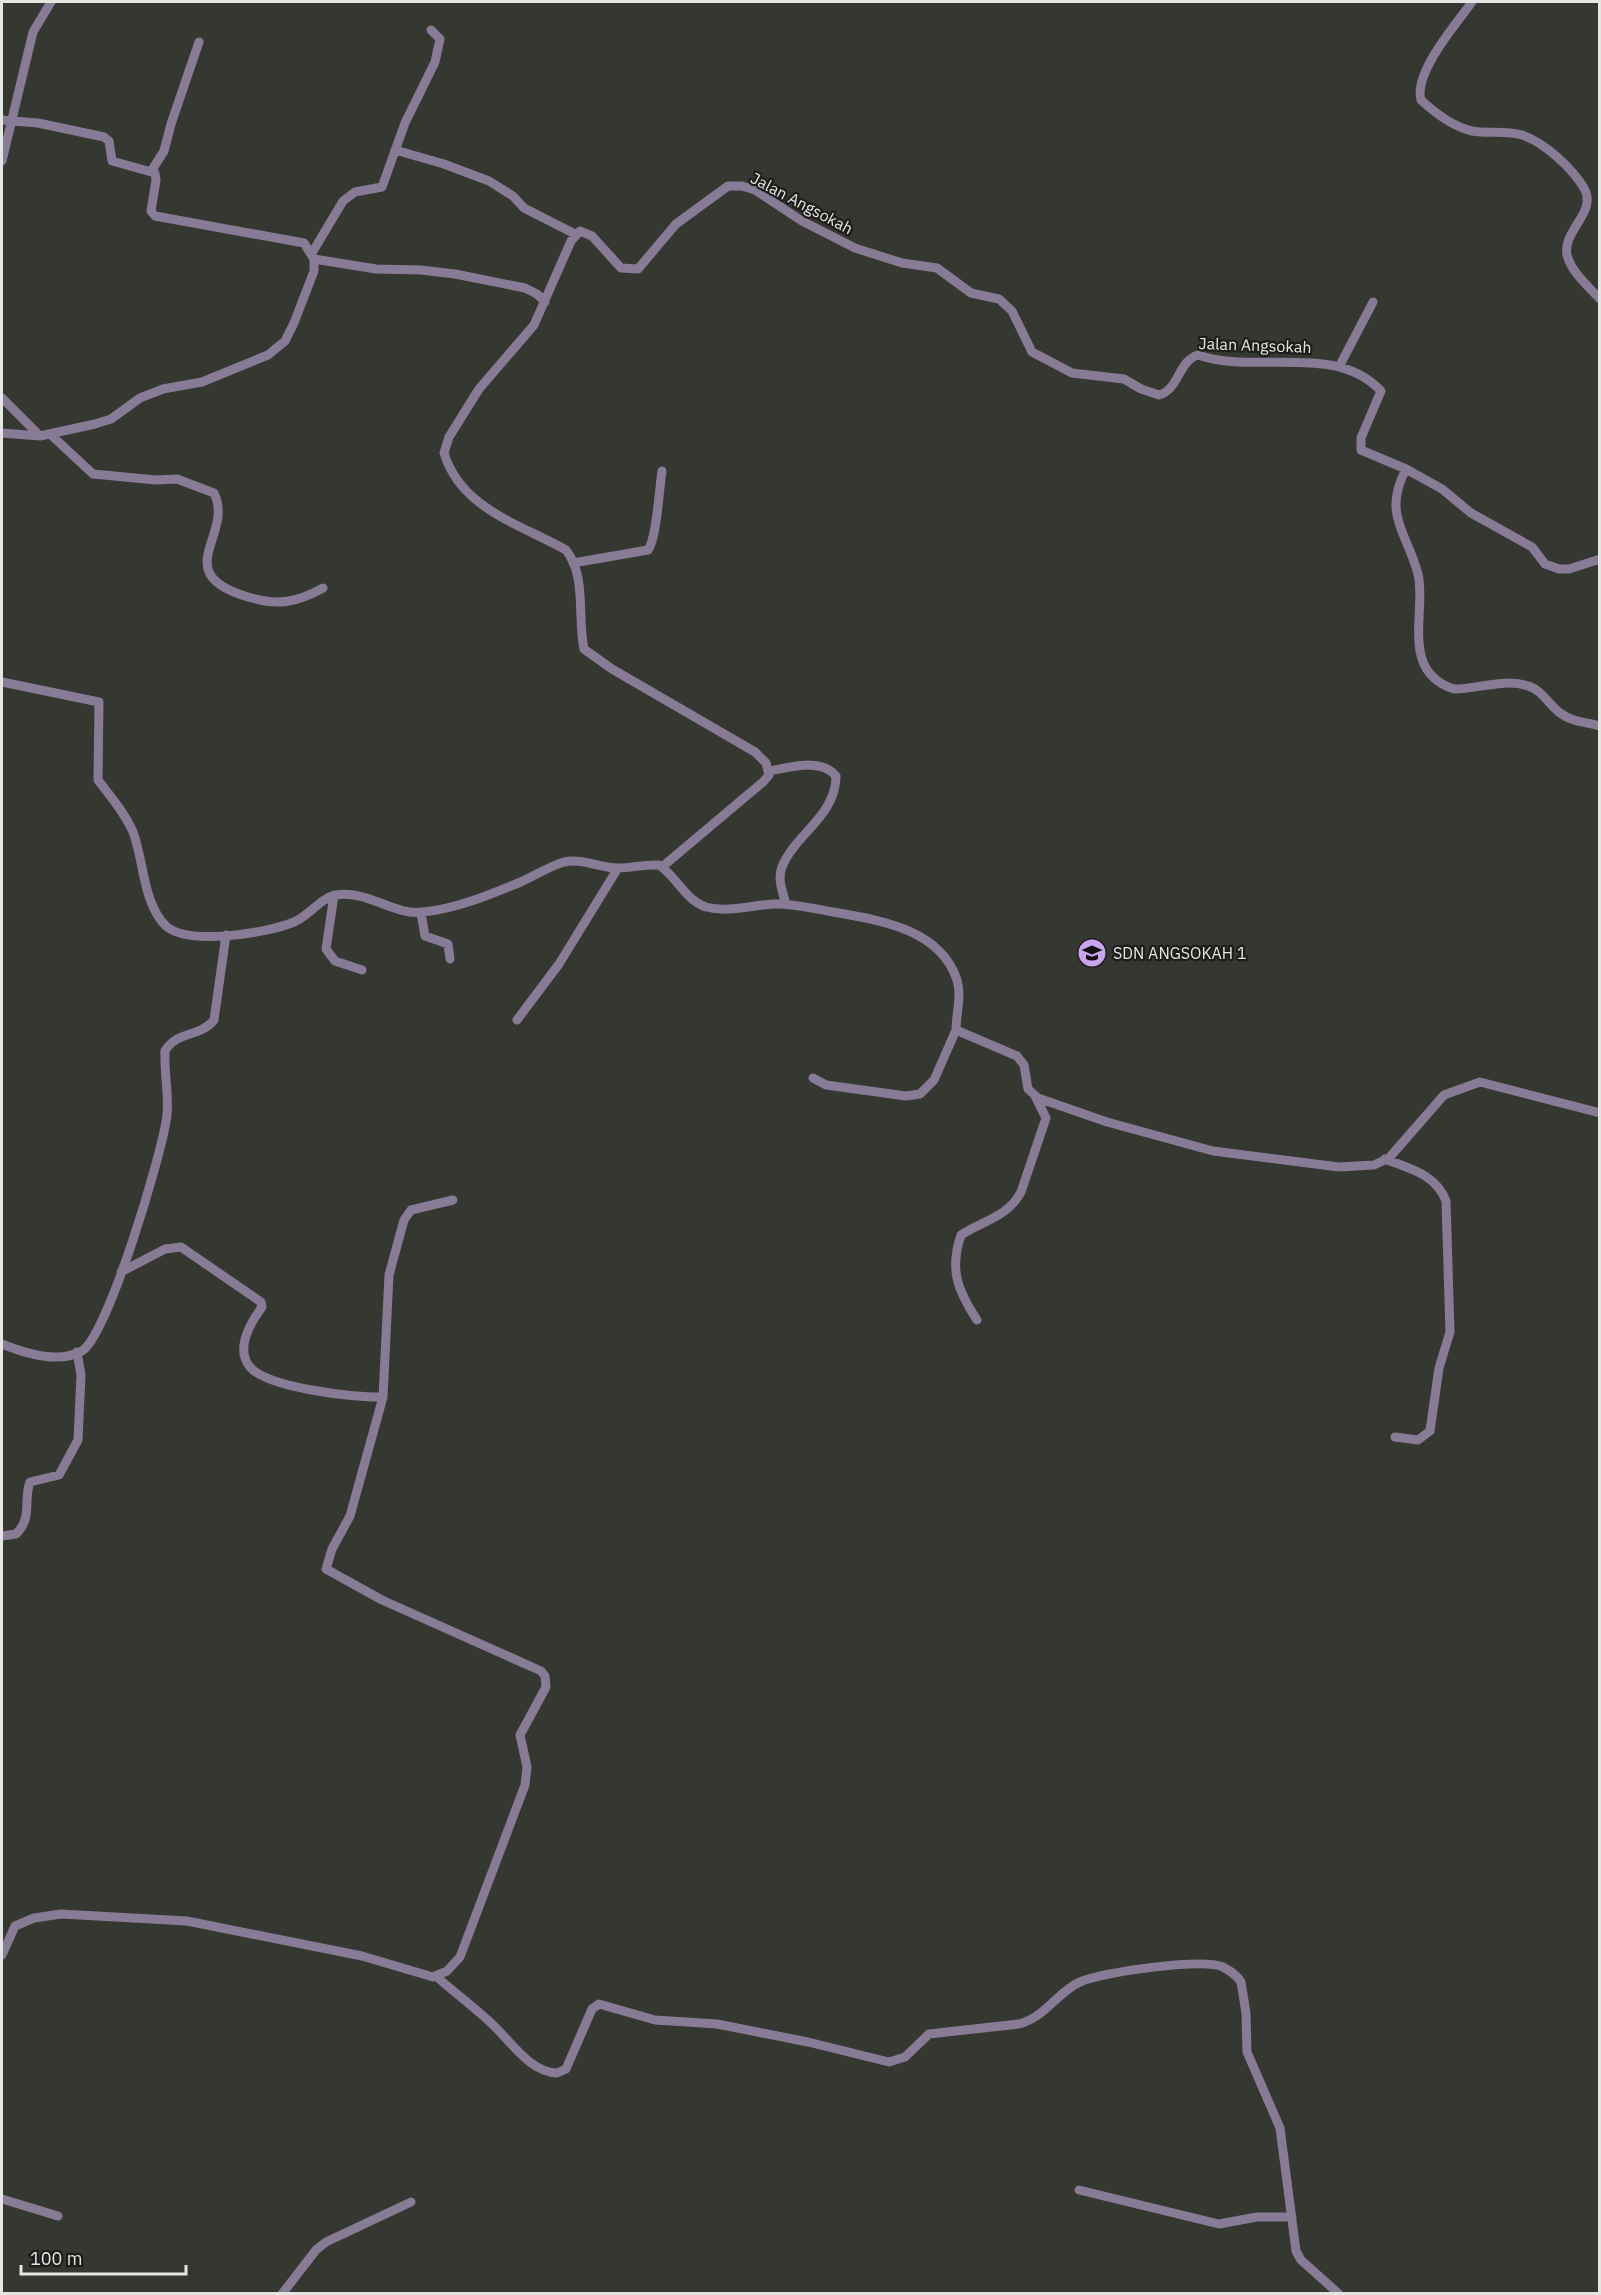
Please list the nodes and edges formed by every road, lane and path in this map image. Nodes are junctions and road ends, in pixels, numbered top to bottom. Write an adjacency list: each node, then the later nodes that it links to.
1 (51, 2): 5 (street)
2 (1473, 2): 11 (street)
3 (431, 30): 6 (street)
4 (200, 42): 8 (street)
5 (6, 120): 7 (street); 8 (street)
6 (395, 150): 9 (street); 10 (street)
7 (2, 161)
8 (152, 170): 10 (street)
9 (576, 234): 12 (street); 14 (street, Jalan Angsokah)
10 (313, 256): 12 (street); 17 (street)
11 (1599, 299)
12 (544, 302): 21 (street)
13 (1372, 302): 14 (street)
14 (1340, 365): 18 (street, Jalan Angsokah)
15 (2, 398): 17 (street)
16 (2, 433): 17 (street)
17 (45, 435): 22 (street)
18 (1406, 469): 20 (street, Jalan Angsokah); 24 (street)
19 (662, 471): 21 (street)
20 (1599, 559)
21 (573, 563): 25 (street)
22 (323, 588)
23 (2, 682): 31 (street)
24 (1599, 726)
25 (769, 771): 26 (street); 29 (street)
26 (662, 867): 27 (street); 29 (street)
27 (618, 868): 30 (street); 34 (street)
28 (334, 896): 30 (street); 31 (street); 33 (street)
29 (786, 904): 35 (street)
30 (421, 913): 32 (street)
31 (226, 935): 41 (street)
32 (450, 959)
33 (362, 970)
34 (517, 1020)
35 (956, 1030): 36 (street); 37 (street)
36 (813, 1078)
37 (1035, 1096): 39 (street); 42 (street)
38 (1599, 1113): 39 (street)
39 (1385, 1159): 46 (street)
40 (453, 1200): 45 (street)
41 (121, 1272): 44 (street); 45 (street)
42 (978, 1320)
43 (2, 1344): 44 (street)
44 (77, 1352): 47 (street)
45 (383, 1397): 49 (street)
46 (1395, 1437)
47 (2, 1536)
48 (2, 1955): 49 (street)
49 (437, 1977): 54 (street)
50 (1079, 2190): 54 (street)
51 (2, 2199): 53 (street)
52 (411, 2202): 55 (street)
53 (58, 2216)
54 (1292, 2217): 56 (street)
55 (282, 2294)
56 (1339, 2294)

